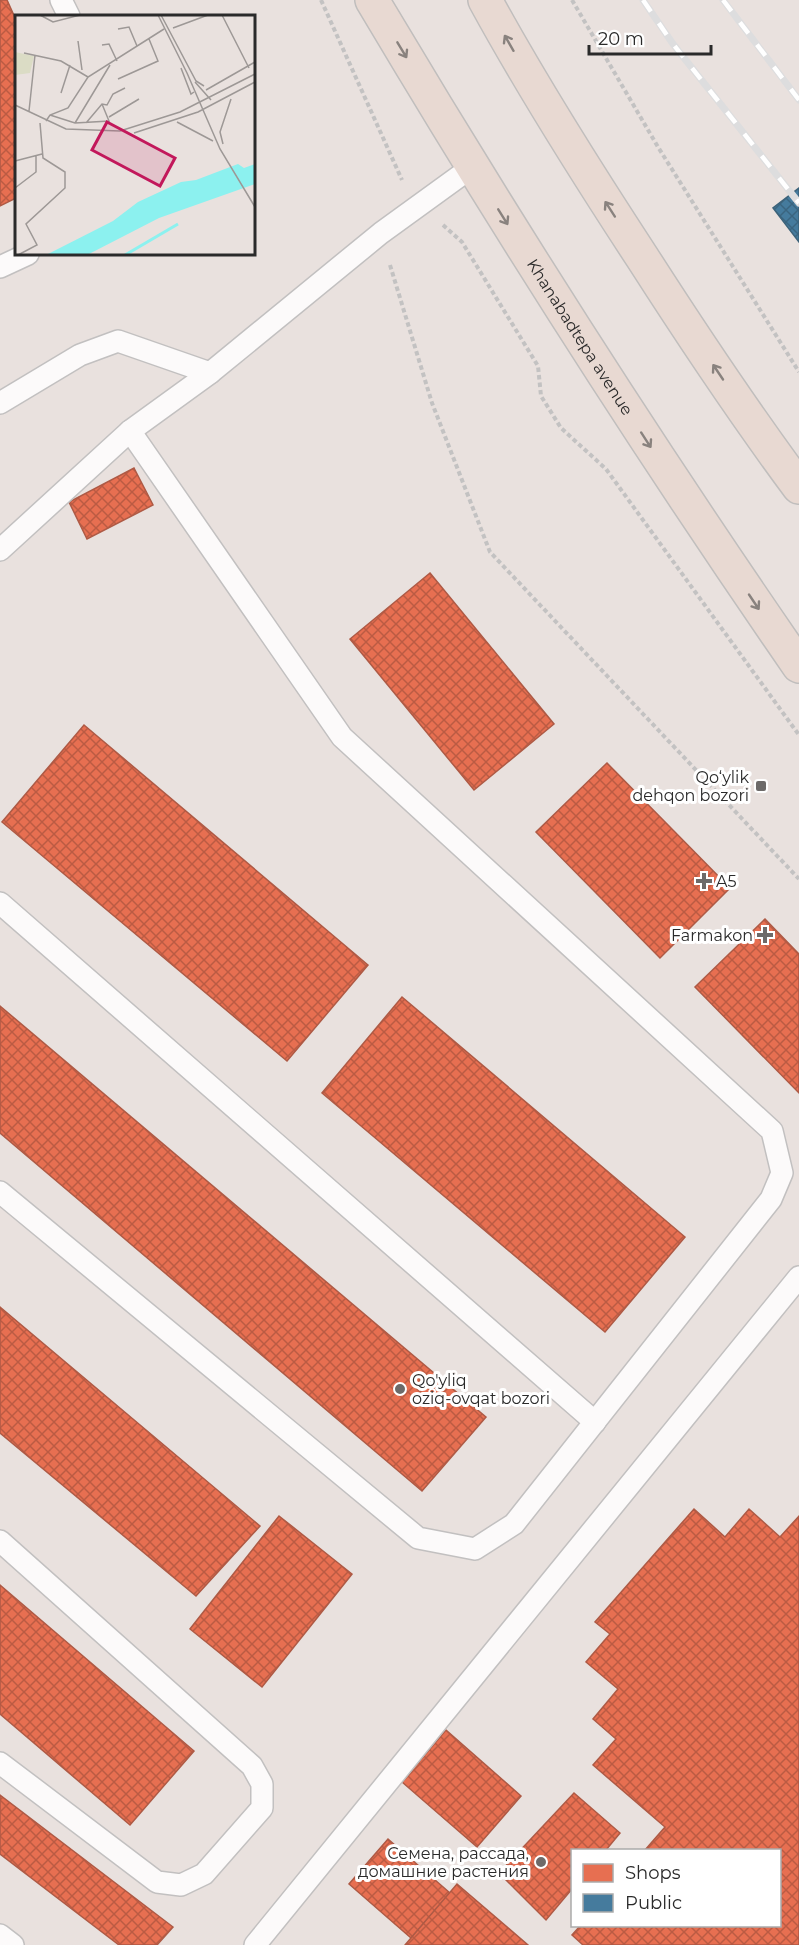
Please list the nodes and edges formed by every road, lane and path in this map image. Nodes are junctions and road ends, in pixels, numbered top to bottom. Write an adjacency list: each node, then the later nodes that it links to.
1 (61, 0): 6 (lane)
2 (321, 0): 8 (path)
3 (372, 0): 7 (highway, Khanabadtepa avenue, one-way to 7)
4 (485, 0): 15 (highway, one-way to 4)
5 (572, 0): 12 (path)
6 (68, 15)
7 (472, 167): 8 (lane); 20 (highway, Khanabadtepa avenue, one-way to 20)
8 (421, 204): 9 (lane); 21 (path)
9 (381, 232): 13 (lane); 22 (path)
10 (26, 255): 11 (lane)
11 (0, 267)
12 (799, 372)
13 (210, 373): 14 (lane); 16 (lane)
14 (0, 403)
15 (750, 421): 17 (highway); 18 (highway)
16 (130, 431): 19 (lane); 26 (lane)
17 (799, 487)
18 (799, 500)
19 (0, 550)
20 (799, 666)
21 (799, 735)
22 (799, 879)
23 (0, 903): 26 (lane)
24 (0, 1192): 26 (lane)
25 (799, 1278): 31 (lane)
26 (595, 1422)
27 (0, 1541): 28 (lane)
28 (0, 1763)
29 (0, 1935): 30 (lane)
30 (13, 1945)
31 (255, 1945)

